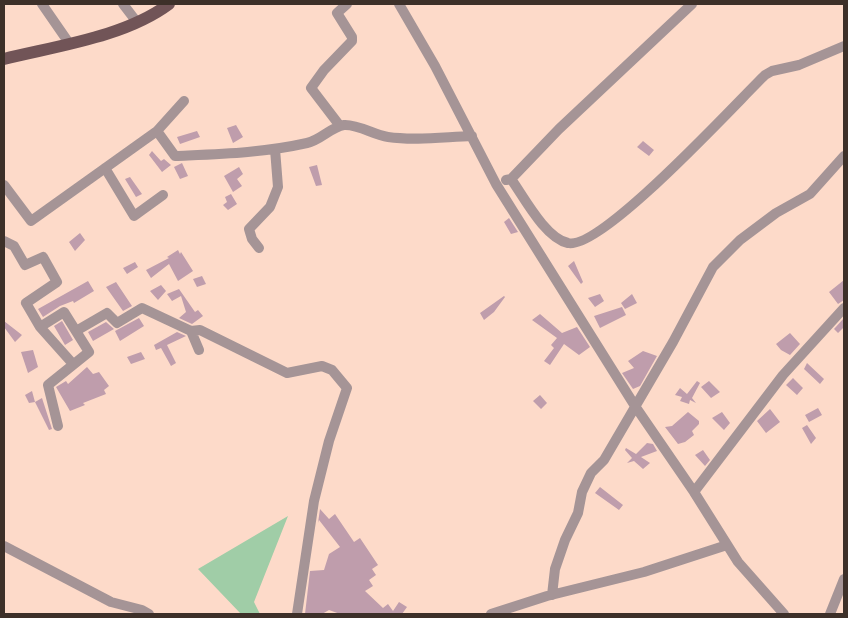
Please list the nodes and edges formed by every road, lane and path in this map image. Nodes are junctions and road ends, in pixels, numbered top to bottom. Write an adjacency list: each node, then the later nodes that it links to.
1 (42, 4): 8 (street)
2 (123, 4): 7 (street)
3 (169, 4): 7 (main road)
4 (347, 4): 12 (street)
5 (399, 4): 14 (street)
6 (692, 4): 18 (street)
7 (136, 21): 8 (main road)
8 (69, 43): 10 (main road)
9 (844, 46): 18 (street)
10 (4, 58)
11 (184, 101): 13 (street)
12 (340, 126): 14 (street); 15 (street)
13 (157, 131): 15 (street); 17 (street)
14 (472, 136): 19 (street)
15 (275, 149): 23 (street)
16 (844, 156): 30 (street)
17 (105, 168): 20 (street); 21 (street)
18 (511, 179): 19 (street)
19 (496, 184): 30 (street)
20 (4, 185)
21 (163, 195)
22 (4, 241): 25 (street)
23 (259, 248)
24 (844, 308): 32 (street)
25 (40, 327): 27 (street); 29 (street)
26 (191, 331): 27 (street); 28 (street); 38 (street)
27 (76, 332): 29 (street)
28 (199, 350)
29 (73, 364): 31 (street)
30 (635, 406): 32 (street); 36 (street)
31 (58, 426)
32 (694, 492): 33 (street)
33 (727, 545): 36 (street); 40 (street)
34 (4, 546): 37 (street)
35 (844, 579): 41 (street)
36 (552, 595): 39 (street)
37 (149, 614)
38 (297, 614)
39 (491, 614)
40 (784, 614)
41 (830, 614)

